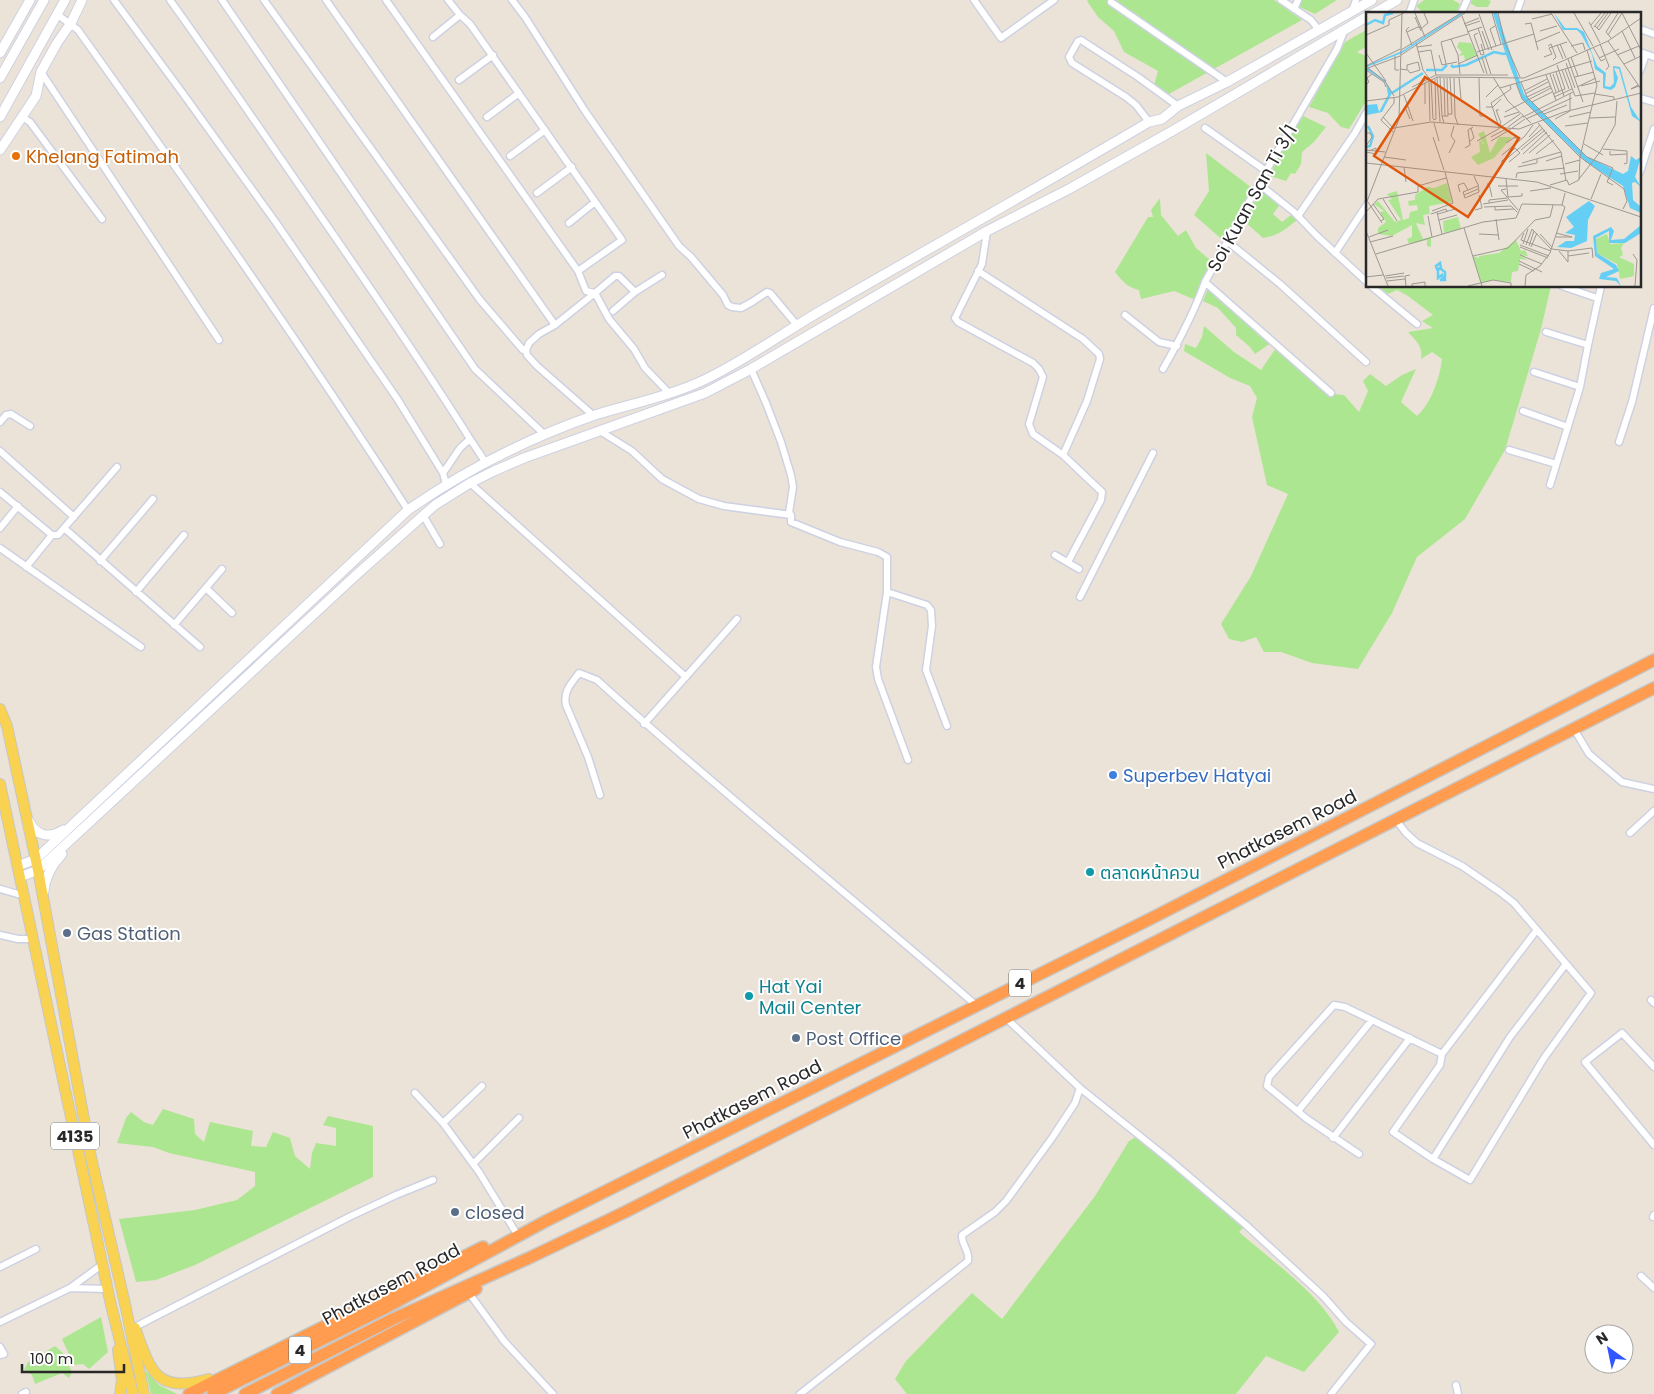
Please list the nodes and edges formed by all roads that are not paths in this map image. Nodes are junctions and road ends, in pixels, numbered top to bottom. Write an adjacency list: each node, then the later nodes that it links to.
1 (30, 0): 37 (main road)
2 (44, 0): 44 (main road)
3 (65, 0): 30 (main road)
4 (82, 0): 33 (main road)
5 (114, 0): 119 (street)
6 (170, 0): 110 (street)
7 (222, 0): 109 (street)
8 (264, 0): 95 (street)
9 (326, 0): 90 (street)
10 (386, 0): 74 (street)
11 (448, 0): 31 (street)
12 (512, 0): 88 (street)
13 (1054, 0): 22 (street)
14 (1282, 0): 24 (street)
15 (1298, 0): 24 (street)
16 (1356, 0): 25 (street)
17 (1372, 0): 25 (main road)
18 (1397, 0): 26 (main road)
19 (1414, 0): 27 (street)
20 (1466, 0): 28 (street)
21 (1521, 0): 29 (street)
22 (977, 1)
23 (1111, 2): 46 (street)
24 (1294, 9): 35 (street)
25 (1352, 11): 35 (main road)
26 (1376, 12)
27 (1410, 12)
28 (1462, 12)
29 (1517, 12)
30 (58, 14): 33 (street); 39 (main road)
31 (460, 15): 36 (street); 40 (street)
32 (1366, 17): 34 (main road)
33 (71, 23): 42 (main road); 126 (street)
34 (1345, 29): 61 (street, Soi Kuan San Ti 3/1); 64 (main road)
35 (1319, 30): 46 (main road)
36 (433, 37)
37 (0, 53)
38 (1643, 53): 41 (street)
39 (34, 55): 42 (street); 50 (main road)
40 (492, 55): 45 (street); 47 (street)
41 (1654, 57)
42 (46, 63): 43 (main road)
43 (41, 72): 51 (main road); 92 (street)
44 (0, 78)
45 (459, 80)
46 (1227, 82): 48 (main road)
47 (519, 93): 52 (street); 56 (street)
48 (1178, 106): 53 (main road); 53 (street)
49 (1366, 114): 68 (street)
50 (0, 117)
51 (22, 117): 57 (main road); 69 (street)
52 (487, 117)
53 (1149, 122): 62 (main road)
54 (1205, 128): 61 (street)
55 (1654, 129): 59 (street)
56 (545, 130): 58 (street); 60 (street)
57 (0, 150)
58 (510, 156)
59 (1642, 166)
60 (572, 167): 65 (street); 66 (street)
61 (1266, 171): 63 (street, Soi Kuan San Ti 3/1)
62 (1061, 174): 64 (main road); 88 (main road)
63 (1260, 184): 68 (street); 72 (street, Soi Kuan San Ti 3/1)
64 (1069, 189): 71 (main road)
65 (537, 193)
66 (595, 202): 70 (street); 74 (street)
67 (1366, 206): 73 (street)
68 (1298, 216): 73 (street)
69 (102, 218)
70 (569, 223)
71 (987, 231): 75 (street); 97 (main road)
72 (1227, 241): 78 (street, Soi Kuan San Ti 3/1); 96 (street)
73 (1335, 253): 77 (street)
74 (578, 271): 83 (street)
75 (978, 271): 115 (street); 115 (street)
76 (662, 275): 82 (street)
77 (1366, 281)
78 (1205, 282): 94 (street, Soi Kuan San Ti 3/1); 102 (street)
79 (1373, 288): 89 (street)
80 (1568, 288): 84 (street)
81 (1600, 288): 84 (street)
82 (635, 292): 83 (street); 86 (street)
83 (595, 293): 90 (street); 101 (street)
84 (1597, 298): 93 (street)
85 (1654, 308): 111 (street)
86 (613, 312)
87 (1125, 315): 94 (street)
88 (796, 324): 101 (main road)
89 (1418, 324)
90 (554, 325): 95 (street)
91 (1546, 332): 93 (street)
92 (219, 340)
93 (1588, 345): 100 (street)
94 (1176, 346): 98 (street, Soi Kuan San Ti 3/1)
95 (526, 350): 104 (street)
96 (1366, 362)
97 (751, 369): 108 (main road); 128 (street)
98 (1163, 369)
99 (1534, 372): 100 (street)
100 (1580, 387): 107 (street)
101 (669, 393): 104 (main road)
102 (1331, 393)
103 (1523, 411): 107 (street)
104 (594, 416): 109 (main road)
105 (0, 422): 106 (street)
106 (30, 426)
107 (1568, 427): 117 (street)
108 (600, 431): 120 (main road); 128 (street)
109 (545, 435): 116 (main road)
110 (470, 439): 116 (street); 119 (street)
111 (1619, 442)
112 (1509, 450): 117 (street)
113 (0, 451): 129 (street)
114 (1153, 453): 145 (street)
115 (1063, 455): 138 (street)
116 (486, 463): 121 (main road)
117 (1556, 464): 122 (street)
118 (117, 467): 129 (street)
119 (443, 474): 121 (street)
120 (470, 483): 127 (main road); 152 (street)
121 (446, 484): 126 (main road)
122 (1550, 485)
123 (0, 492): 125 (street)
124 (153, 500): 137 (street)
125 (18, 506): 130 (street); 132 (street)
126 (408, 510): 164 (main road)
127 (423, 515): 134 (street); 166 (main road)
128 (791, 515): 144 (street)
129 (74, 517): 131 (street)
130 (0, 528)
131 (64, 528): 132 (street); 137 (street)
132 (52, 535): 139 (street)
133 (184, 535): 143 (street)
134 (440, 544)
135 (0, 548): 139 (street)
136 (1055, 555): 138 (street)
137 (100, 561): 143 (street)
138 (1068, 562): 141 (street)
139 (26, 567): 149 (street)
140 (222, 569): 142 (street)
141 (1079, 569)
142 (206, 588): 146 (street); 148 (street)
143 (136, 592): 148 (street)
144 (887, 592): 156 (street); 158 (street)
145 (1080, 597)
146 (232, 613)
147 (738, 619): 152 (street)
148 (174, 625): 150 (street)
149 (141, 647)
150 (200, 647)
151 (1654, 660): 178 (highway, Phatkasem Road / 4)
152 (686, 677): 155 (street)
153 (1654, 688): 157 (highway, Phatkasem Road / 4)
154 (0, 709): 163 (main road, 4135)
155 (644, 724): 161 (street); 178 (street)
156 (948, 726)
157 (1574, 729): 160 (street); 165 (highway, Phatkasem Road / 4)
158 (908, 760)
159 (0, 784): 170 (main road, 4135)
160 (1654, 790)
161 (600, 795)
162 (1654, 811): 167 (street)
163 (26, 814): 164 (main road); 168 (main road, 4135)
164 (82, 816): 168 (main road)
165 (1396, 820): 174 (street); 179 (highway, Phatkasem Road / 4)
166 (88, 824): 169 (main road); 173 (main road)
167 (1630, 833)
168 (36, 859): 169 (main road, 4135); 170 (main road)
169 (38, 870): 170 (main road); 173 (main road, 4135)
170 (19, 871): 172 (main road, 4135)
171 (0, 889): 172 (street)
172 (25, 896): 176 (main road, 4135)
173 (43, 896): 207 (main road, 4135)
174 (1536, 931): 177 (street); 182 (street)
175 (0, 935): 176 (street)
176 (34, 939): 200 (main road, 4135)
177 (1566, 964): 193 (street); 193 (street)
178 (977, 1006): 196 (highway, Phatkasem Road / 4)
179 (1006, 1018): 185 (street); 199 (highway, Phatkasem Road / 4)
180 (1372, 1020): 181 (street); 187 (street); 187 (street)
181 (1410, 1038): 182 (street); 190 (street)
182 (1442, 1054): 193 (street)
183 (1654, 1067): 191 (street)
184 (482, 1086): 189 (street)
185 (1080, 1088): 223 (street); 224 (street)
186 (415, 1094): 189 (street)
187 (1298, 1111): 190 (street)
188 (519, 1118): 194 (street)
189 (442, 1123): 194 (street)
190 (1333, 1138): 192 (street)
191 (1654, 1145)
192 (1360, 1154)
193 (1433, 1159)
194 (473, 1164): 197 (street)
195 (433, 1180): 210 (street)
196 (546, 1221): 197 (highway); 219 (highway, Phatkasem Road / 4)
197 (515, 1231): 213 (highway)
198 (36, 1249): 201 (street)
199 (529, 1258): 206 (highway); 220 (highway, Phatkasem Road / 4)
200 (103, 1264): 203 (street); 205 (main road, 4135)
201 (0, 1267)
202 (1641, 1276): 204 (street)
203 (70, 1288): 205 (street); 209 (street)
204 (1654, 1288)
205 (108, 1290): 208 (main road, 4135)
206 (469, 1293): 221 (highway); 222 (street)
207 (125, 1304): 210 (main road); 217 (main road, 4135)
208 (111, 1305): 215 (main road); 216 (main road, 4135)
209 (0, 1322)
210 (135, 1327): 213 (main road)
211 (0, 1347): 212 (street)
212 (0, 1356)
213 (238, 1368): 218 (highway)
214 (1456, 1385): 225 (street)
215 (120, 1394)
216 (133, 1394)
217 (144, 1394)
218 (189, 1394)
219 (213, 1394)
220 (245, 1394)
221 (277, 1394)
222 (554, 1394)
223 (800, 1394)
224 (1331, 1394)
225 (1458, 1394)

